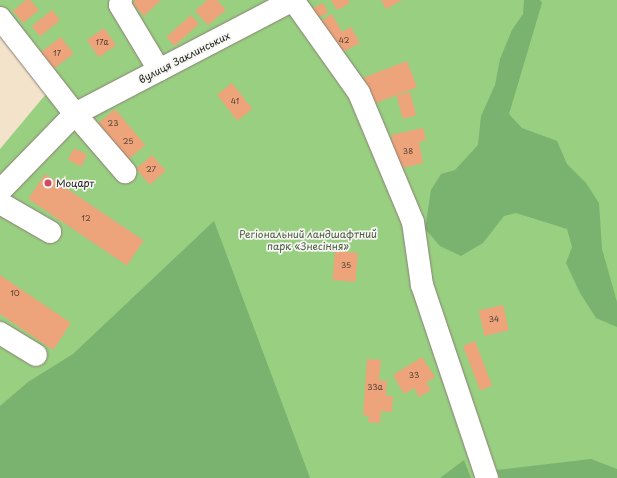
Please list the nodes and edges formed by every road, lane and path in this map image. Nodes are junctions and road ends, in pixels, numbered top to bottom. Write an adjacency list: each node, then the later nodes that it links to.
1 (121, 0): 4 (street)
2 (285, 2): 4 (street, вулиця Заклинських); 12 (street)
3 (0, 18): 5 (street)
4 (159, 70): 5 (street, вулиця Заклинських)
5 (75, 114): 6 (street); 7 (street, вулиця Заклинських)
6 (125, 172)
7 (0, 191)
8 (0, 203): 9 (street)
9 (50, 232)
10 (0, 333): 11 (street)
11 (36, 355)
12 (487, 478)

